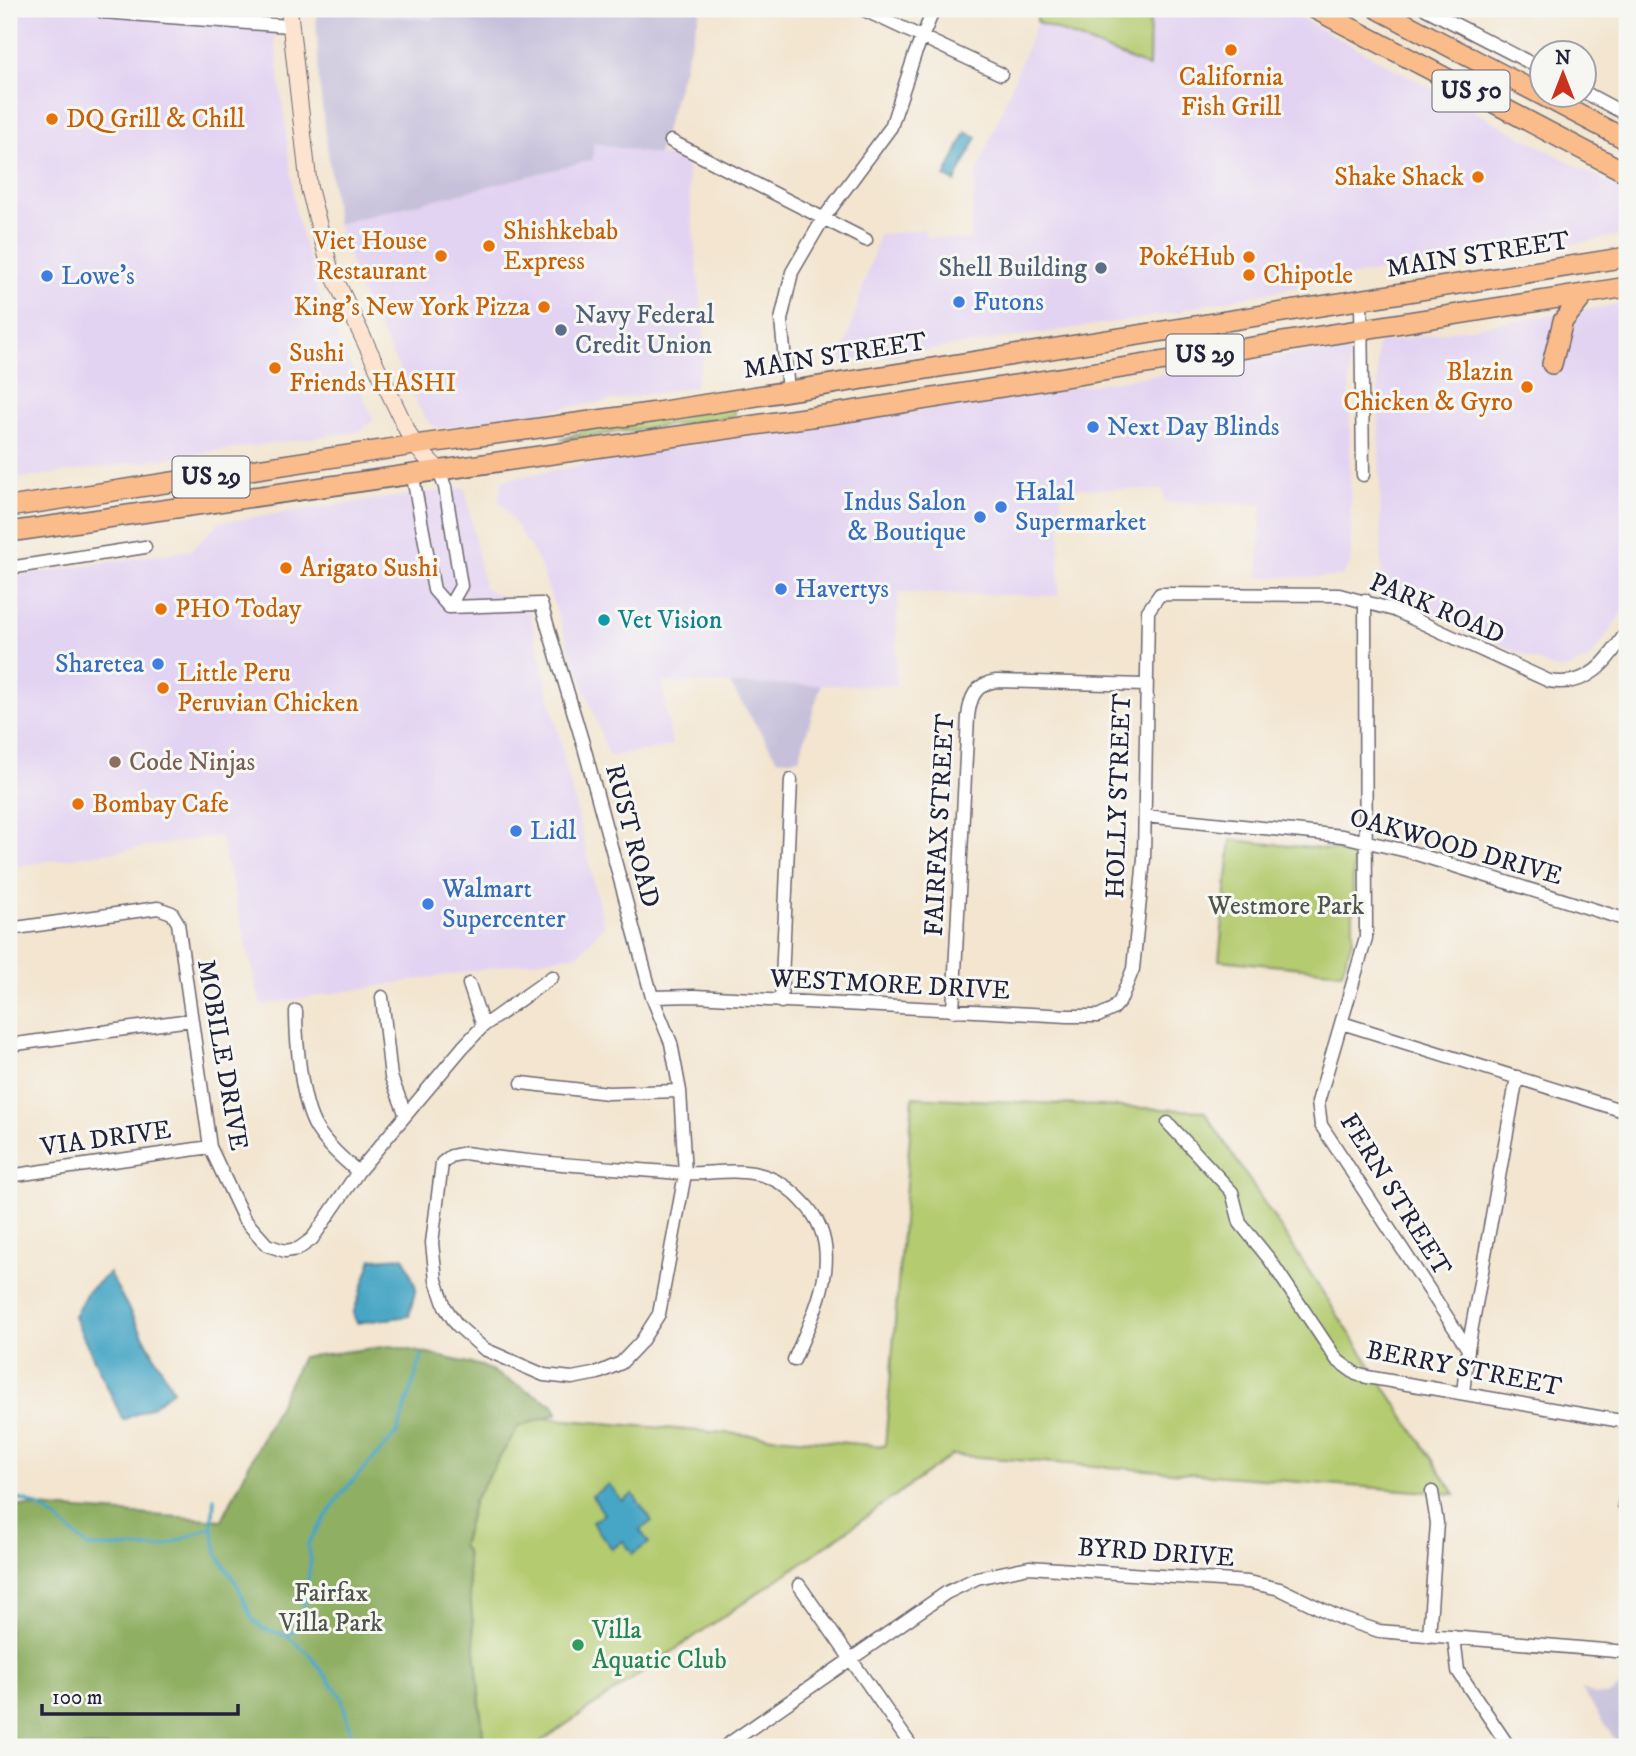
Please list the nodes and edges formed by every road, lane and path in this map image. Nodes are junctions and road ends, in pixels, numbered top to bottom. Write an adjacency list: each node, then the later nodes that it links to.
1 (289, 9): 8 (main road)
2 (862, 9): 9 (street)
3 (934, 9): 9 (street)
4 (1315, 9): 18 (main road, US 50)
5 (1378, 9): 14 (main road, US 50)
6 (1426, 9): 10 (street)
7 (103, 12): 8 (street)
8 (289, 26): 28 (main road)
9 (922, 37): 11 (street); 19 (street)
10 (1528, 62)
11 (1001, 75)
12 (1598, 99): 15 (street)
13 (1581, 108): 14 (street)
14 (1579, 115): 16 (main road, US 50)
15 (1627, 115)
16 (1627, 140)
17 (671, 141): 19 (street)
18 (1627, 173)
19 (823, 219): 20 (street); 27 (street)
20 (866, 240)
21 (1627, 257): 24 (main road, MAIN STREET / US 29)
22 (1627, 287): 23 (main road, MAIN STREET / US 29)
23 (1585, 294): 25 (main road, MAIN STREET / US 29); 26 (main road)
24 (1361, 300): 25 (street); 27 (main road, MAIN STREET / US 29)
25 (1363, 329): 29 (main road, MAIN STREET / US 29); 31 (street)
26 (1552, 364)
27 (788, 390): 28 (main road, MAIN STREET / US 29)
28 (414, 444): 29 (main road); 30 (main road); 32 (main road, MAIN STREET / US 29)
29 (438, 469): 30 (main road, MAIN STREET / US 29); 38 (street)
30 (412, 472): 33 (main road, MAIN STREET / US 29); 38 (street)
31 (1363, 474)
32 (9, 507)
33 (9, 532)
34 (145, 547): 35 (street)
35 (9, 568)
36 (1160, 594): 37 (street, PARK ROAD); 40 (street, HOLLY STREET)
37 (1365, 600): 39 (street, PARK ROAD); 43 (street, FERN STREET)
38 (449, 607): 49 (street, RUST ROAD)
39 (1627, 631)
40 (1145, 685): 42 (street, HOLLY STREET); 53 (street, FAIRFAX STREET)
41 (791, 780): 51 (street)
42 (1145, 816): 43 (street, OAKWOOD DRIVE); 50 (street, HOLLY STREET)
43 (1366, 842): 44 (street, OAKWOOD DRIVE); 55 (street, FERN STREET)
44 (1627, 920)
45 (9, 929): 54 (street, MOBILE DRIVE)
46 (552, 977): 56 (street, MOBILE DRIVE)
47 (469, 984): 56 (street)
48 (382, 997): 62 (street)
49 (652, 997): 51 (street, WESTMORE DRIVE); 60 (street, RUST ROAD)
50 (1121, 1001): 53 (street, WESTMORE DRIVE)
51 (781, 1002): 53 (street, WESTMORE DRIVE)
52 (296, 1011): 65 (street)
53 (953, 1011)
54 (190, 1020): 57 (street); 64 (street, MOBILE DRIVE)
55 (1342, 1023): 58 (street); 68 (street, FERN STREET)
56 (483, 1026): 62 (street, MOBILE DRIVE)
57 (9, 1045)
58 (1517, 1077): 61 (street); 68 (street)
59 (522, 1083): 60 (street)
60 (680, 1091): 66 (street, RUST ROAD)
61 (1627, 1112)
62 (405, 1113): 65 (street, MOBILE DRIVE)
63 (1168, 1122): 70 (street, BERRY STREET)
64 (210, 1147): 65 (street, MOBILE DRIVE); 67 (street, VIA DRIVE)
65 (358, 1172)
66 (685, 1174): 66 (street); 69 (street)
67 (9, 1176)
68 (1468, 1349): 70 (street)
69 (794, 1360)
70 (1463, 1393): 71 (street, BERRY STREET)
71 (1627, 1422)
72 (1627, 1487): 74 (street)
73 (1432, 1492): 76 (street)
74 (1624, 1505)
75 (799, 1585): 79 (street)
76 (1429, 1636): 77 (street, BYRD DRIVE); 79 (street, BYRD DRIVE)
77 (1454, 1637): 78 (street, BYRD DRIVE); 82 (street)
78 (1627, 1652)
79 (850, 1662): 80 (street, BYRD DRIVE); 81 (street)
80 (724, 1747)
81 (912, 1747)
82 (1509, 1747)

